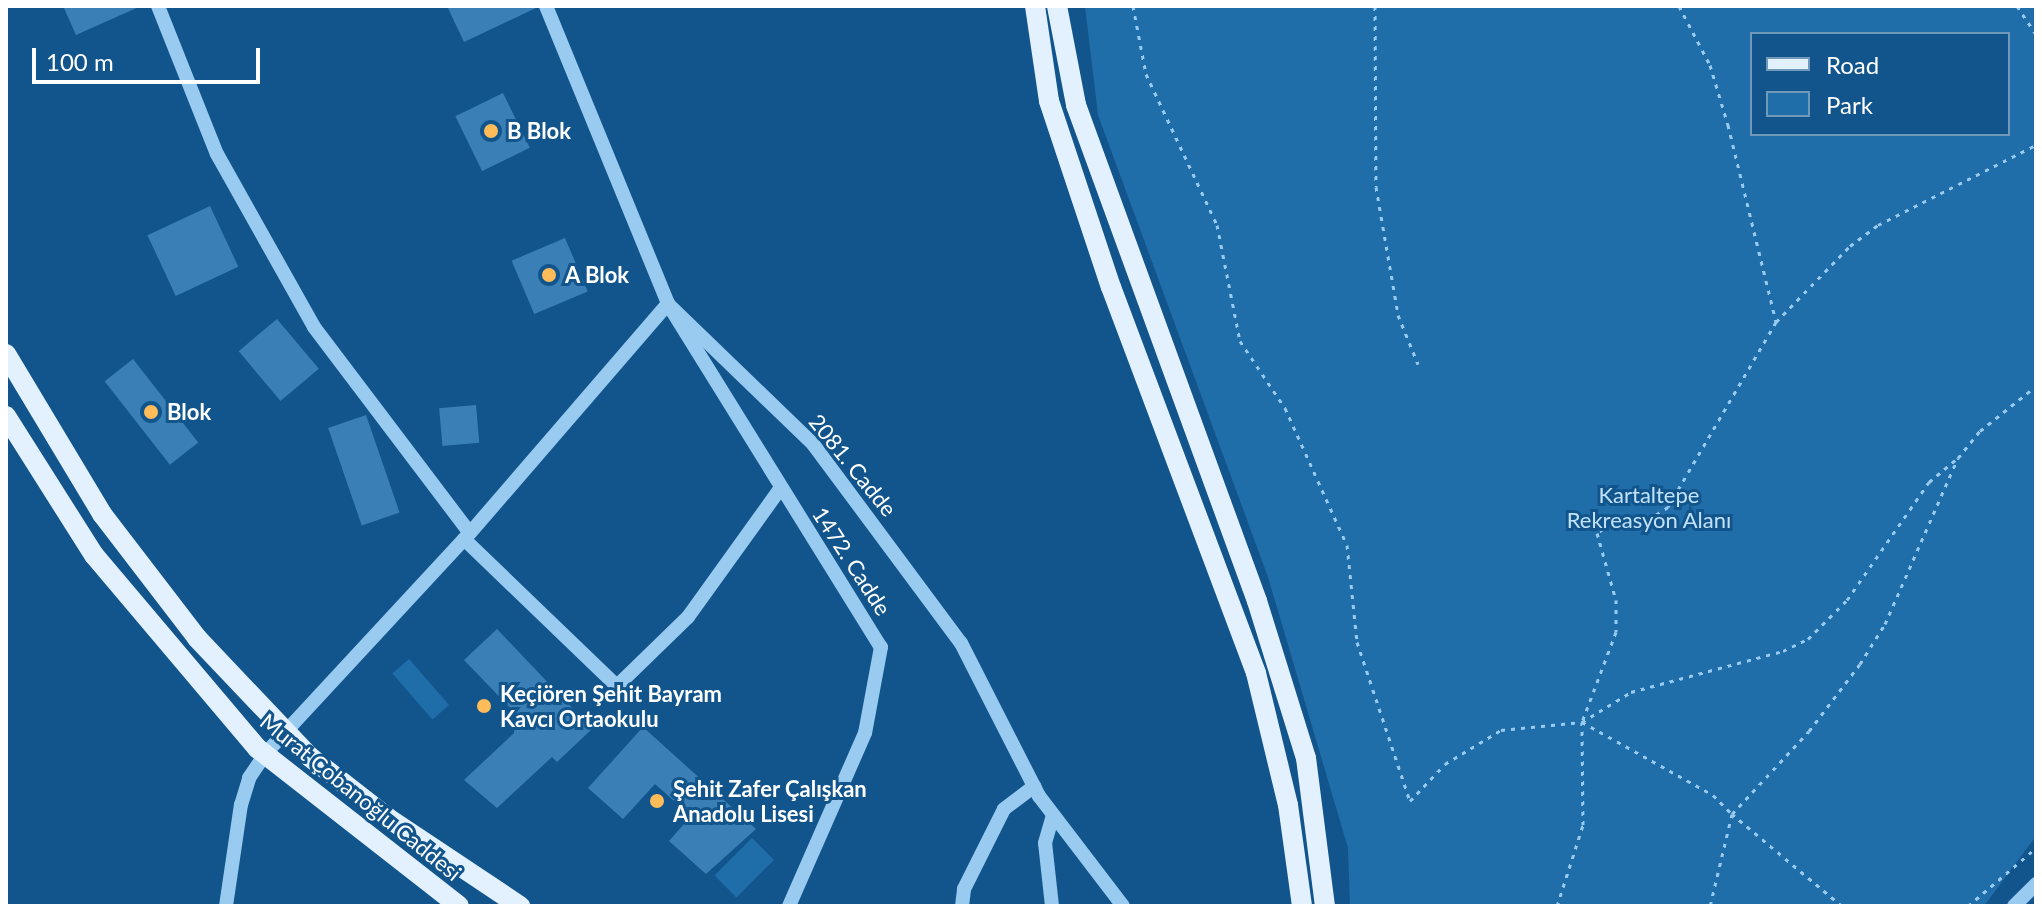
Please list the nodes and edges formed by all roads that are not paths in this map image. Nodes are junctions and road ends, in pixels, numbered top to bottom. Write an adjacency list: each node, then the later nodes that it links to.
1 (158, 6): 9 (street)
2 (546, 6): 5 (street, 2081. Cadde)
3 (1035, 6): 22 (main road)
4 (1057, 6): 23 (main road)
5 (668, 304): 8 (street, 1472. Cadde); 9 (street); 12 (street, 2081. Cadde)
6 (6, 354): 10 (main road, Murat Çobanoğlu Caddesi)
7 (6, 416): 11 (main road, Murat Çobanoğlu Caddesi)
8 (780, 489): 9 (street); 18 (street, 1472. Cadde)
9 (467, 536): 10 (street)
10 (286, 731): 11 (street); 17 (main road, Murat Çobanoğlu Caddesi)
11 (265, 754): 15 (street); 16 (main road, Murat Çobanoğlu Caddesi)
12 (1034, 786): 13 (street, 2081. Cadde); 19 (street)
13 (1053, 815): 20 (street); 21 (street, 2081. Cadde)
14 (2036, 884): 24 (street)
15 (226, 906)
16 (459, 906)
17 (520, 906)
18 (789, 906)
19 (962, 906)
20 (1052, 906)
21 (1123, 906)
22 (1302, 906)
23 (1325, 906)
24 (2014, 906)

